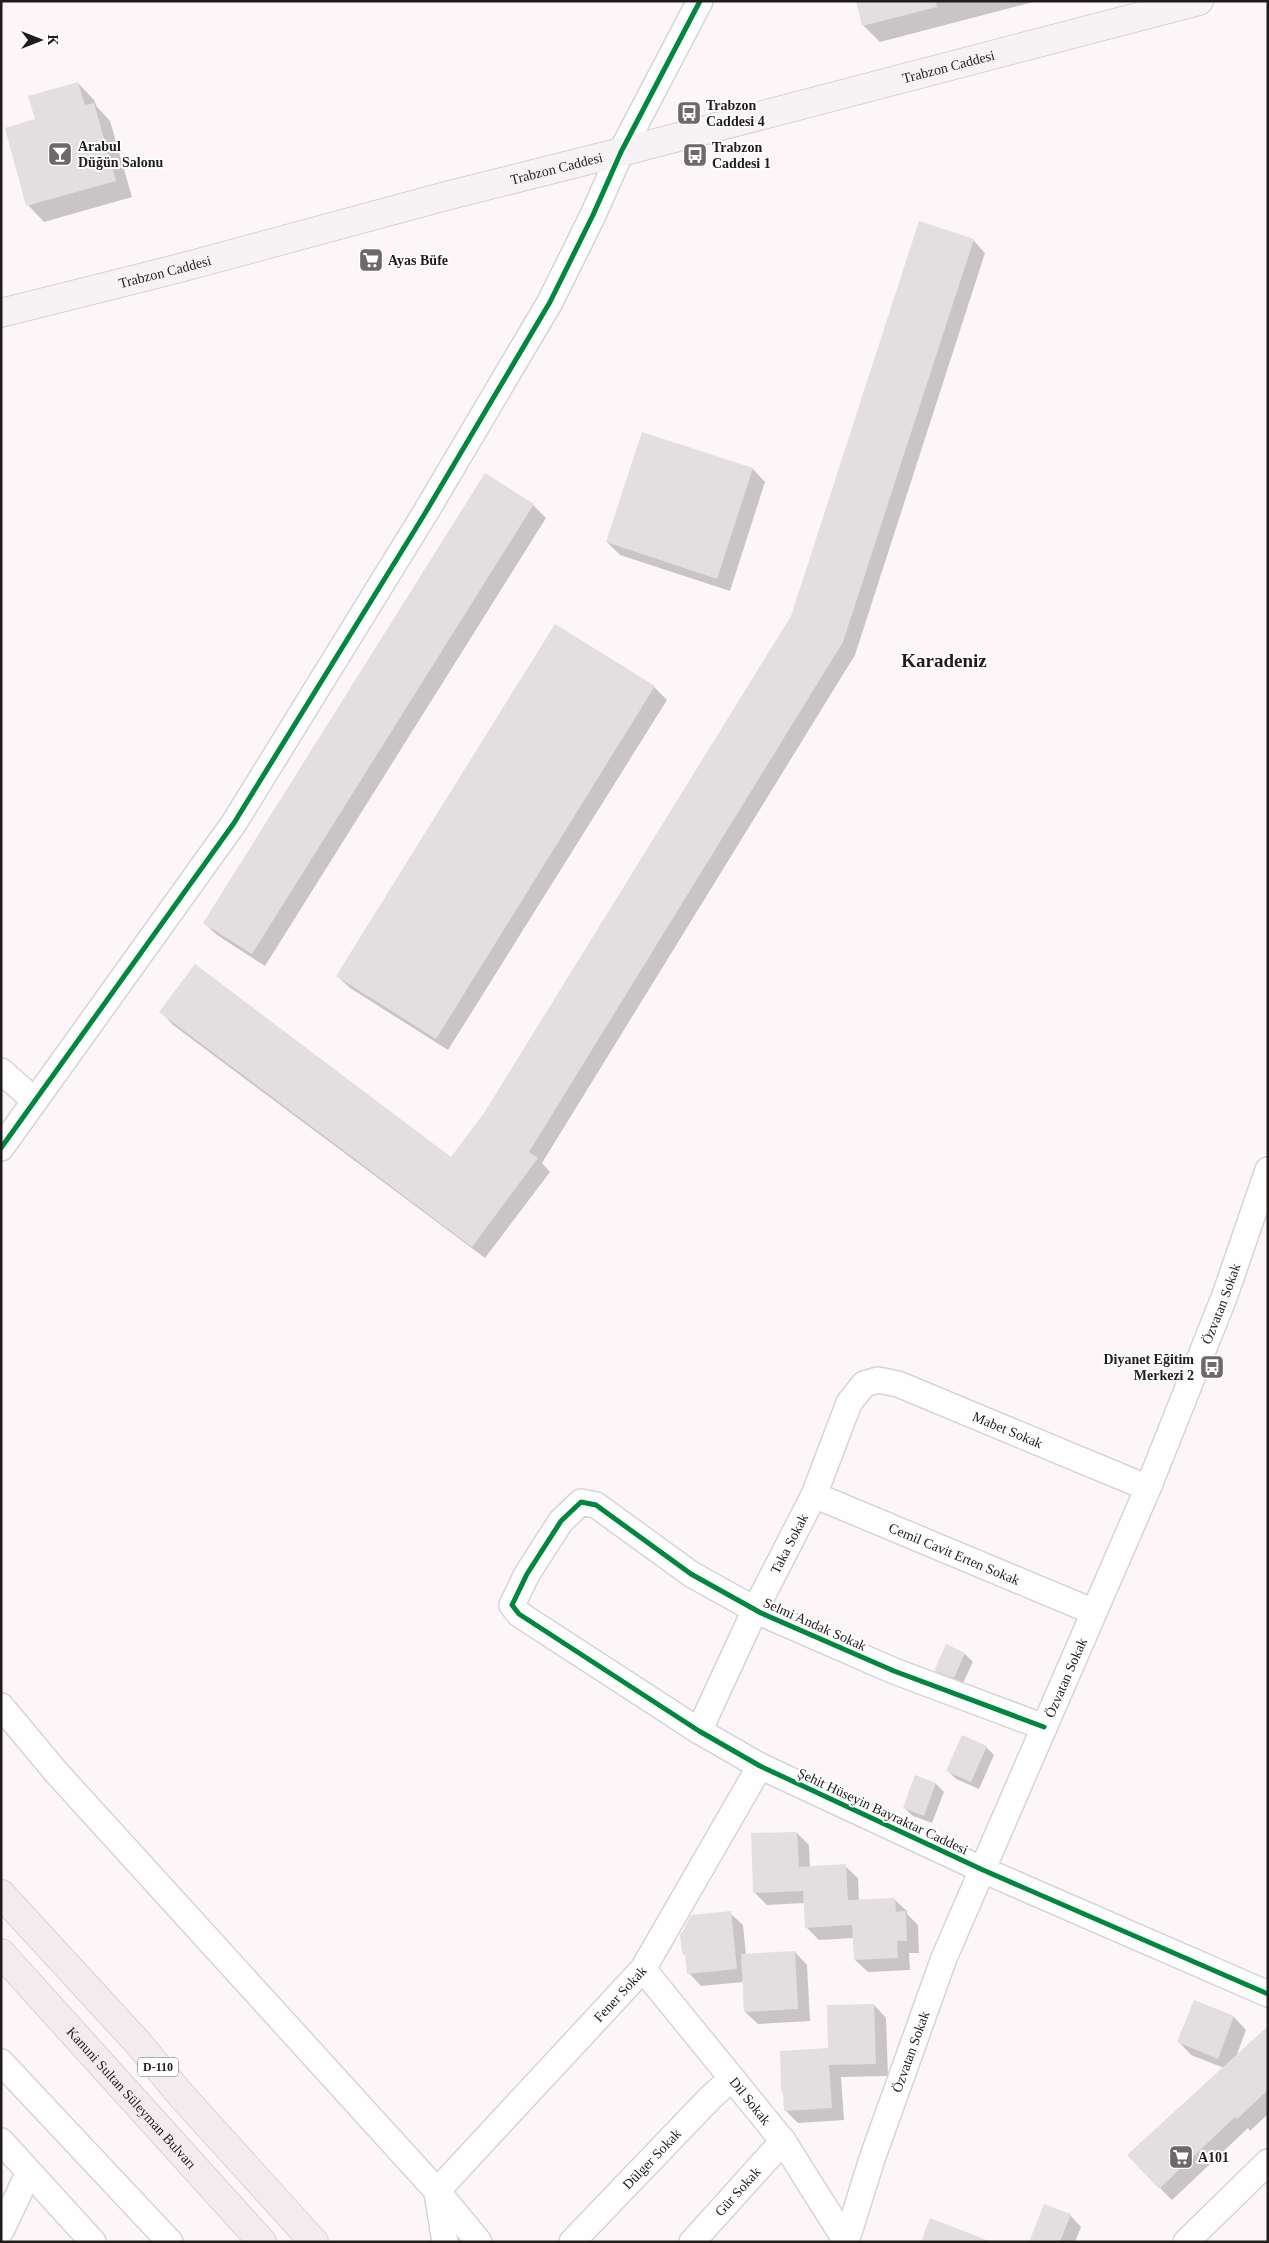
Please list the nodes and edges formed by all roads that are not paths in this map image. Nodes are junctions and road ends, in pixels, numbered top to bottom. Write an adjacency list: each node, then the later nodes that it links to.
1 (700, 1): 3 (street)
2 (1199, 1): 3 (main road, Trabzon Caddesi)
3 (621, 152): 4 (main road, Trabzon Caddesi); 6 (street)
4 (1, 313)
5 (1, 1071): 6 (street)
6 (34, 1100): 7 (street)
7 (1, 1148)
8 (1268, 1170): 10 (street, Özvatan Sokak)
9 (864, 1384): 10 (street, Mabet Sokak); 11 (street, Taka Sokak)
10 (1148, 1488): 14 (street, Özvatan Sokak)
11 (814, 1495): 13 (street, Taka Sokak); 14 (street, Cemil Cavit Erten Sokak)
12 (596, 1505): 13 (street, Selmi Andak Sokak); 17 (street, Şehit Hüseyin Bayraktar Caddesi)
13 (755, 1610): 16 (street, Selmi Andak Sokak); 17 (street, Taka Sokak)
14 (1094, 1612): 16 (street, Özvatan Sokak)
15 (1, 1706): 30 (street)
16 (1044, 1727): 19 (street, Özvatan Sokak)
17 (699, 1731): 18 (street, Şehit Hüseyin Bayraktar Caddesi)
18 (760, 1766): 19 (street, Şehit Hüseyin Bayraktar Caddesi); 22 (street, Fener Sokak)
19 (983, 1870): 23 (street, Şehit Hüseyin Bayraktar Caddesi); 32 (street, Özvatan Sokak)
20 (1, 1894): 36 (highway, D-110)
21 (1, 1953): 35 (highway, Kanuni Sultan Süleyman Bulvarı / D-110)
22 (643, 1969): 25 (street, Dil Sokak); 30 (street, Fener Sokak)
23 (1268, 1994)
24 (1, 2062): 34 (street)
25 (732, 2078): 27 (street, Dil Sokak); 39 (street, Dülger Sokak)
26 (1, 2141): 29 (street)
27 (784, 2141): 32 (street, Dil Sokak); 40 (street, Gür Sokak)
28 (1268, 2162): 41 (street)
29 (29, 2172): 31 (street); 33 (street)
30 (437, 2190): 37 (street); 38 (street)
31 (1, 2231)
32 (846, 2241)
33 (93, 2242)
34 (170, 2242)
35 (262, 2242)
36 (314, 2242)
37 (446, 2242)
38 (479, 2242)
39 (572, 2242)
40 (692, 2242)
41 (1186, 2242)

